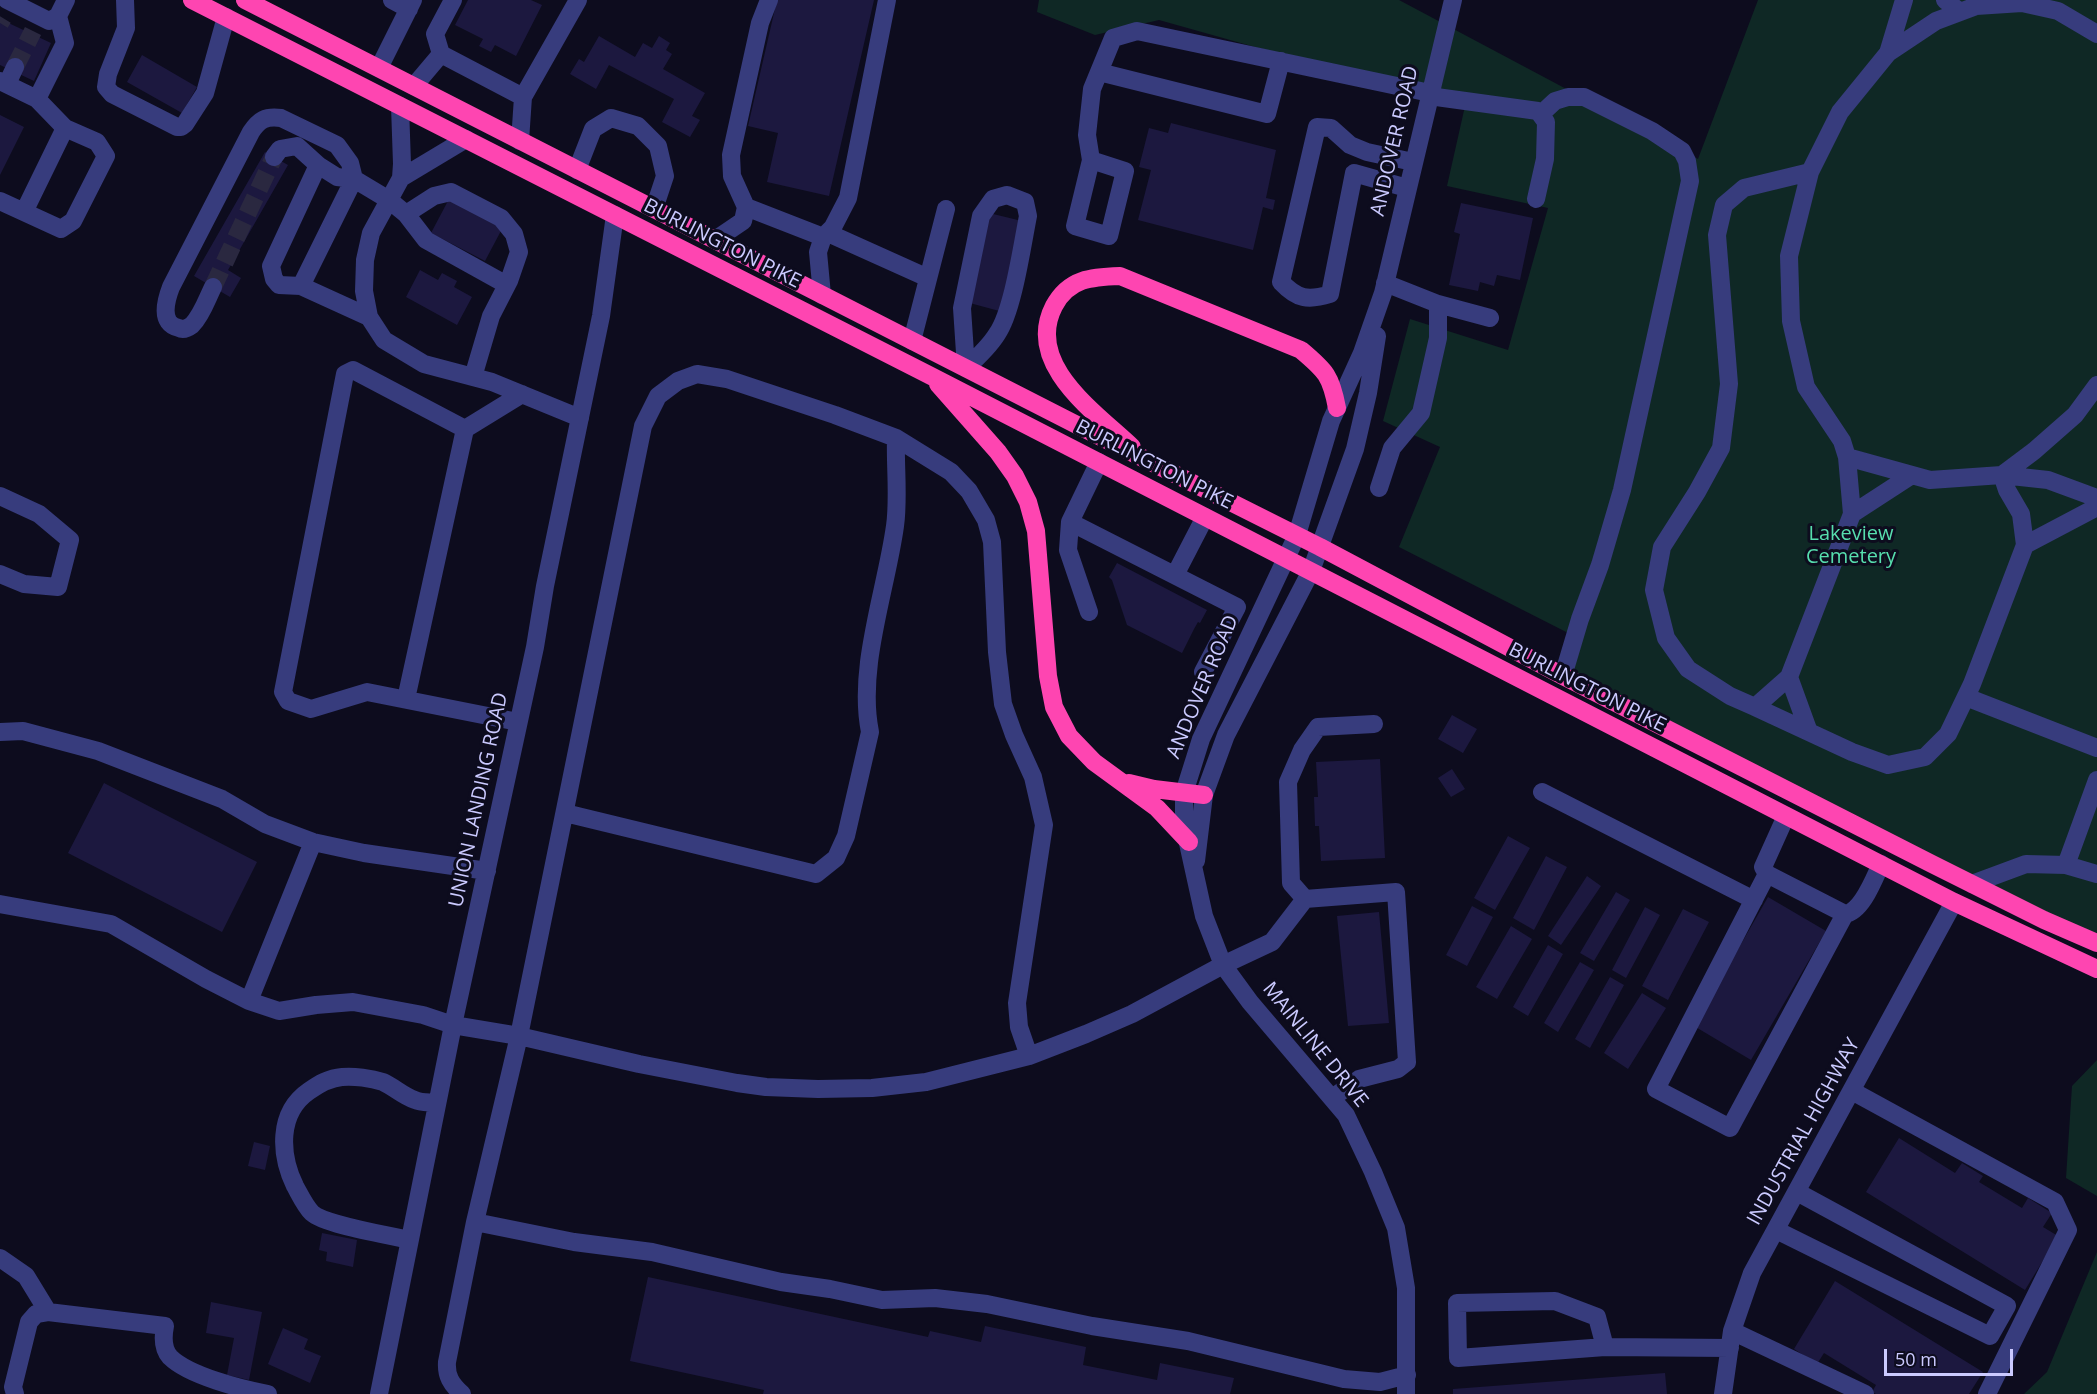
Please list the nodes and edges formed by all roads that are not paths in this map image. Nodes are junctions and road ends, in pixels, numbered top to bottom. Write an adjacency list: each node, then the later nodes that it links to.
1 (125, 0): 16 (street)
2 (192, 0): 16 (highway, BURLINGTON PIKE)
3 (245, 0): 21 (highway, BURLINGTON PIKE)
4 (392, 0): 12 (street)
5 (453, 0): 19 (street)
6 (578, 0): 26 (street)
7 (769, 0): 45 (street)
8 (887, 0): 51 (street)
9 (1453, 0): 25 (street, ANDOVER ROAD)
10 (1904, 0): 18 (street)
11 (1945, 0): 14 (street)
12 (412, 3): 21 (street)
13 (7, 6): 15 (street)
14 (1960, 12): 17 (street); 18 (street)
15 (49, 16): 27 (street)
16 (226, 17): 28 (highway, BURLINGTON PIKE)
17 (2097, 34)
18 (1888, 53): 38 (street)
19 (441, 54): 24 (street); 26 (street)
20 (1281, 61): 22 (street); 22 (street); 25 (street)
21 (379, 68): 24 (highway, BURLINGTON PIKE)
22 (1099, 72): 34 (street)
23 (7, 77): 27 (street)
24 (414, 86): 32 (highway, BURLINGTON PIKE)
25 (1430, 95): 29 (street); 35 (street, ANDOVER ROAD)
26 (523, 96): 32 (street)
27 (37, 99): 30 (street)
28 (400, 106): 31 (highway, BURLINGTON PIKE); 39 (street)
29 (1541, 114): 42 (street); 93 (street)
30 (65, 128): 48 (street); 48 (street)
31 (466, 139): 39 (street); 50 (highway, BURLINGTON PIKE)
32 (520, 141): 37 (highway, BURLINGTON PIKE)
33 (274, 157): 36 (street)
34 (1091, 160)
35 (1413, 162): 41 (street, ANDOVER ROAD); 41 (street)
36 (318, 165): 40 (street); 55 (street)
37 (577, 170): 46 (highway, BURLINGTON PIKE); 46 (street)
38 (1810, 172): 72 (street); 97 (street)
39 (401, 178): 43 (street)
40 (354, 179): 43 (street); 55 (street); 56 (street)
41 (1407, 188): 57 (street, ANDOVER ROAD)
42 (1536, 199)
43 (389, 200): 49 (street); 60 (street)
44 (0, 201): 48 (street)
45 (746, 207): 51 (street); 52 (street)
46 (654, 209): 52 (highway, BURLINGTON PIKE)
47 (946, 209): 53 (street)
48 (24, 212)
49 (406, 214): 54 (street); 54 (street)
50 (615, 215): 64 (highway, BURLINGTON PIKE); 69 (street, UNION LANDING ROAD)
51 (825, 235): 53 (street); 58 (street)
52 (715, 240): 58 (highway, BURLINGTON PIKE)
53 (928, 278): 62 (street)
54 (507, 285): 65 (street)
55 (301, 286): 60 (street)
56 (213, 287)
57 (1384, 288): 59 (street); 68 (street, ANDOVER ROAD); 86 (street, ANDOVER ROAD)
58 (822, 295): 62 (highway, BURLINGTON PIKE)
59 (1438, 304): 61 (street); 77 (street)
60 (369, 317): 65 (street)
61 (1490, 318)
62 (912, 341): 63 (highway, BURLINGTON PIKE)
63 (966, 368): 63 (street); 73 (highway, BURLINGTON PIKE)
64 (931, 376): 74 (highway, BURLINGTON PIKE); 103 (highway)
65 (473, 377): 67 (street)
66 (2097, 385): 76 (street)
67 (522, 394): 69 (street); 70 (street)
68 (1337, 408): 73 (highway); 84 (street, ANDOVER ROAD)
69 (580, 418): 98 (street, UNION LANDING ROAD)
70 (465, 429): 96 (street); 96 (street)
71 (896, 438): 108 (street); 108 (street); 130 (street)
72 (1846, 458): 75 (street); 81 (street)
73 (1146, 460): 84 (highway, BURLINGTON PIKE)
74 (1099, 462): 82 (highway, BURLINGTON PIKE); 83 (street)
75 (1912, 475): 76 (street); 81 (street)
76 (2002, 475): 79 (street); 85 (street)
77 (1379, 488)
78 (0, 496): 89 (street)
79 (2097, 498)
80 (2097, 507): 85 (street)
81 (1852, 514): 94 (street)
82 (1205, 517): 87 (highway, BURLINGTON PIKE); 90 (street)
83 (1070, 522): 90 (street); 91 (street)
84 (1297, 535): 86 (highway, BURLINGTON PIKE); 87 (street, ANDOVER ROAD)
85 (2025, 545): 95 (street)
86 (1320, 547): 88 (street, ANDOVER ROAD); 93 (highway, BURLINGTON PIKE)
87 (1286, 558): 88 (highway, BURLINGTON PIKE); 106 (street, ANDOVER ROAD)
88 (1311, 571): 107 (street, ANDOVER ROAD); 109 (highway, BURLINGTON PIKE)
89 (0, 574)
90 (1175, 575): 92 (street)
91 (1089, 612)
92 (1203, 672)
93 (1563, 676): 118 (highway, BURLINGTON PIKE)
94 (1788, 677): 97 (street); 101 (street)
95 (1966, 697): 101 (street); 102 (street)
96 (406, 699): 98 (street)
97 (1755, 707): 101 (street)
98 (518, 722): 115 (street, UNION LANDING ROAD)
99 (1374, 724): 119 (street)
100 (0, 732): 110 (street)
101 (1809, 732)
102 (2097, 748)
103 (1116, 779): 106 (highway); 111 (highway)
104 (2097, 780): 113 (street)
105 (1542, 792): 120 (street)
106 (1184, 793): 107 (highway); 111 (street, ANDOVER ROAD)
107 (1204, 795): 114 (street, ANDOVER ROAD)
108 (565, 813): 129 (street)
109 (1786, 816): 112 (highway, BURLINGTON PIKE); 116 (street)
110 (314, 842): 115 (street); 127 (street)
111 (1189, 842): 114 (street, ANDOVER ROAD)
112 (1881, 864): 121 (highway, BURLINGTON PIKE); 123 (street)
113 (2066, 865): 117 (street); 118 (street)
114 (1195, 869): 125 (street, MAINLINE DRIVE)
115 (487, 871): 128 (street, UNION LANDING ROAD)
116 (1767, 874): 120 (street); 123 (street)
117 (2097, 874)
118 (1972, 884): 124 (highway, BURLINGTON PIKE)
119 (1305, 899): 125 (street); 132 (street)
120 (1754, 900): 123 (street)
121 (1954, 902): 126 (highway, BURLINGTON PIKE); 131 (street, INDUSTRIAL HIGHWAY)
122 (0, 904): 127 (street)
123 (1845, 914)
124 (2097, 943)
125 (1223, 965): 130 (street); 132 (street, MAINLINE DRIVE)
126 (2097, 969)
127 (249, 1001): 128 (street)
128 (453, 1024): 129 (street); 133 (street, UNION LANDING ROAD)
129 (519, 1036): 130 (street); 135 (street)
130 (1029, 1056)
131 (1852, 1091): 134 (street, INDUSTRIAL HIGHWAY); 150 (street)
132 (1332, 1098): 142 (street, MAINLINE DRIVE)
133 (437, 1102): 137 (street, UNION LANDING ROAD); 137 (street)
134 (1797, 1192): 136 (street, INDUSTRIAL HIGHWAY); 136 (street)
135 (475, 1222): 142 (street); 146 (street)
136 (1776, 1230): 140 (street, INDUSTRIAL HIGHWAY)
137 (409, 1240): 145 (street, UNION LANDING ROAD)
138 (0, 1258): 139 (street)
139 (48, 1312): 143 (street); 144 (street)
140 (1731, 1339): 141 (street); 148 (street, INDUSTRIAL HIGHWAY); 149 (street)
141 (1605, 1347): 141 (street)
142 (1407, 1375): 147 (street, MAINLINE DRIVE)
143 (9, 1388)
144 (268, 1394)
145 (378, 1394)
146 (462, 1394)
147 (1406, 1394)
148 (1723, 1394)
149 (1865, 1394)
150 (1987, 1394)

